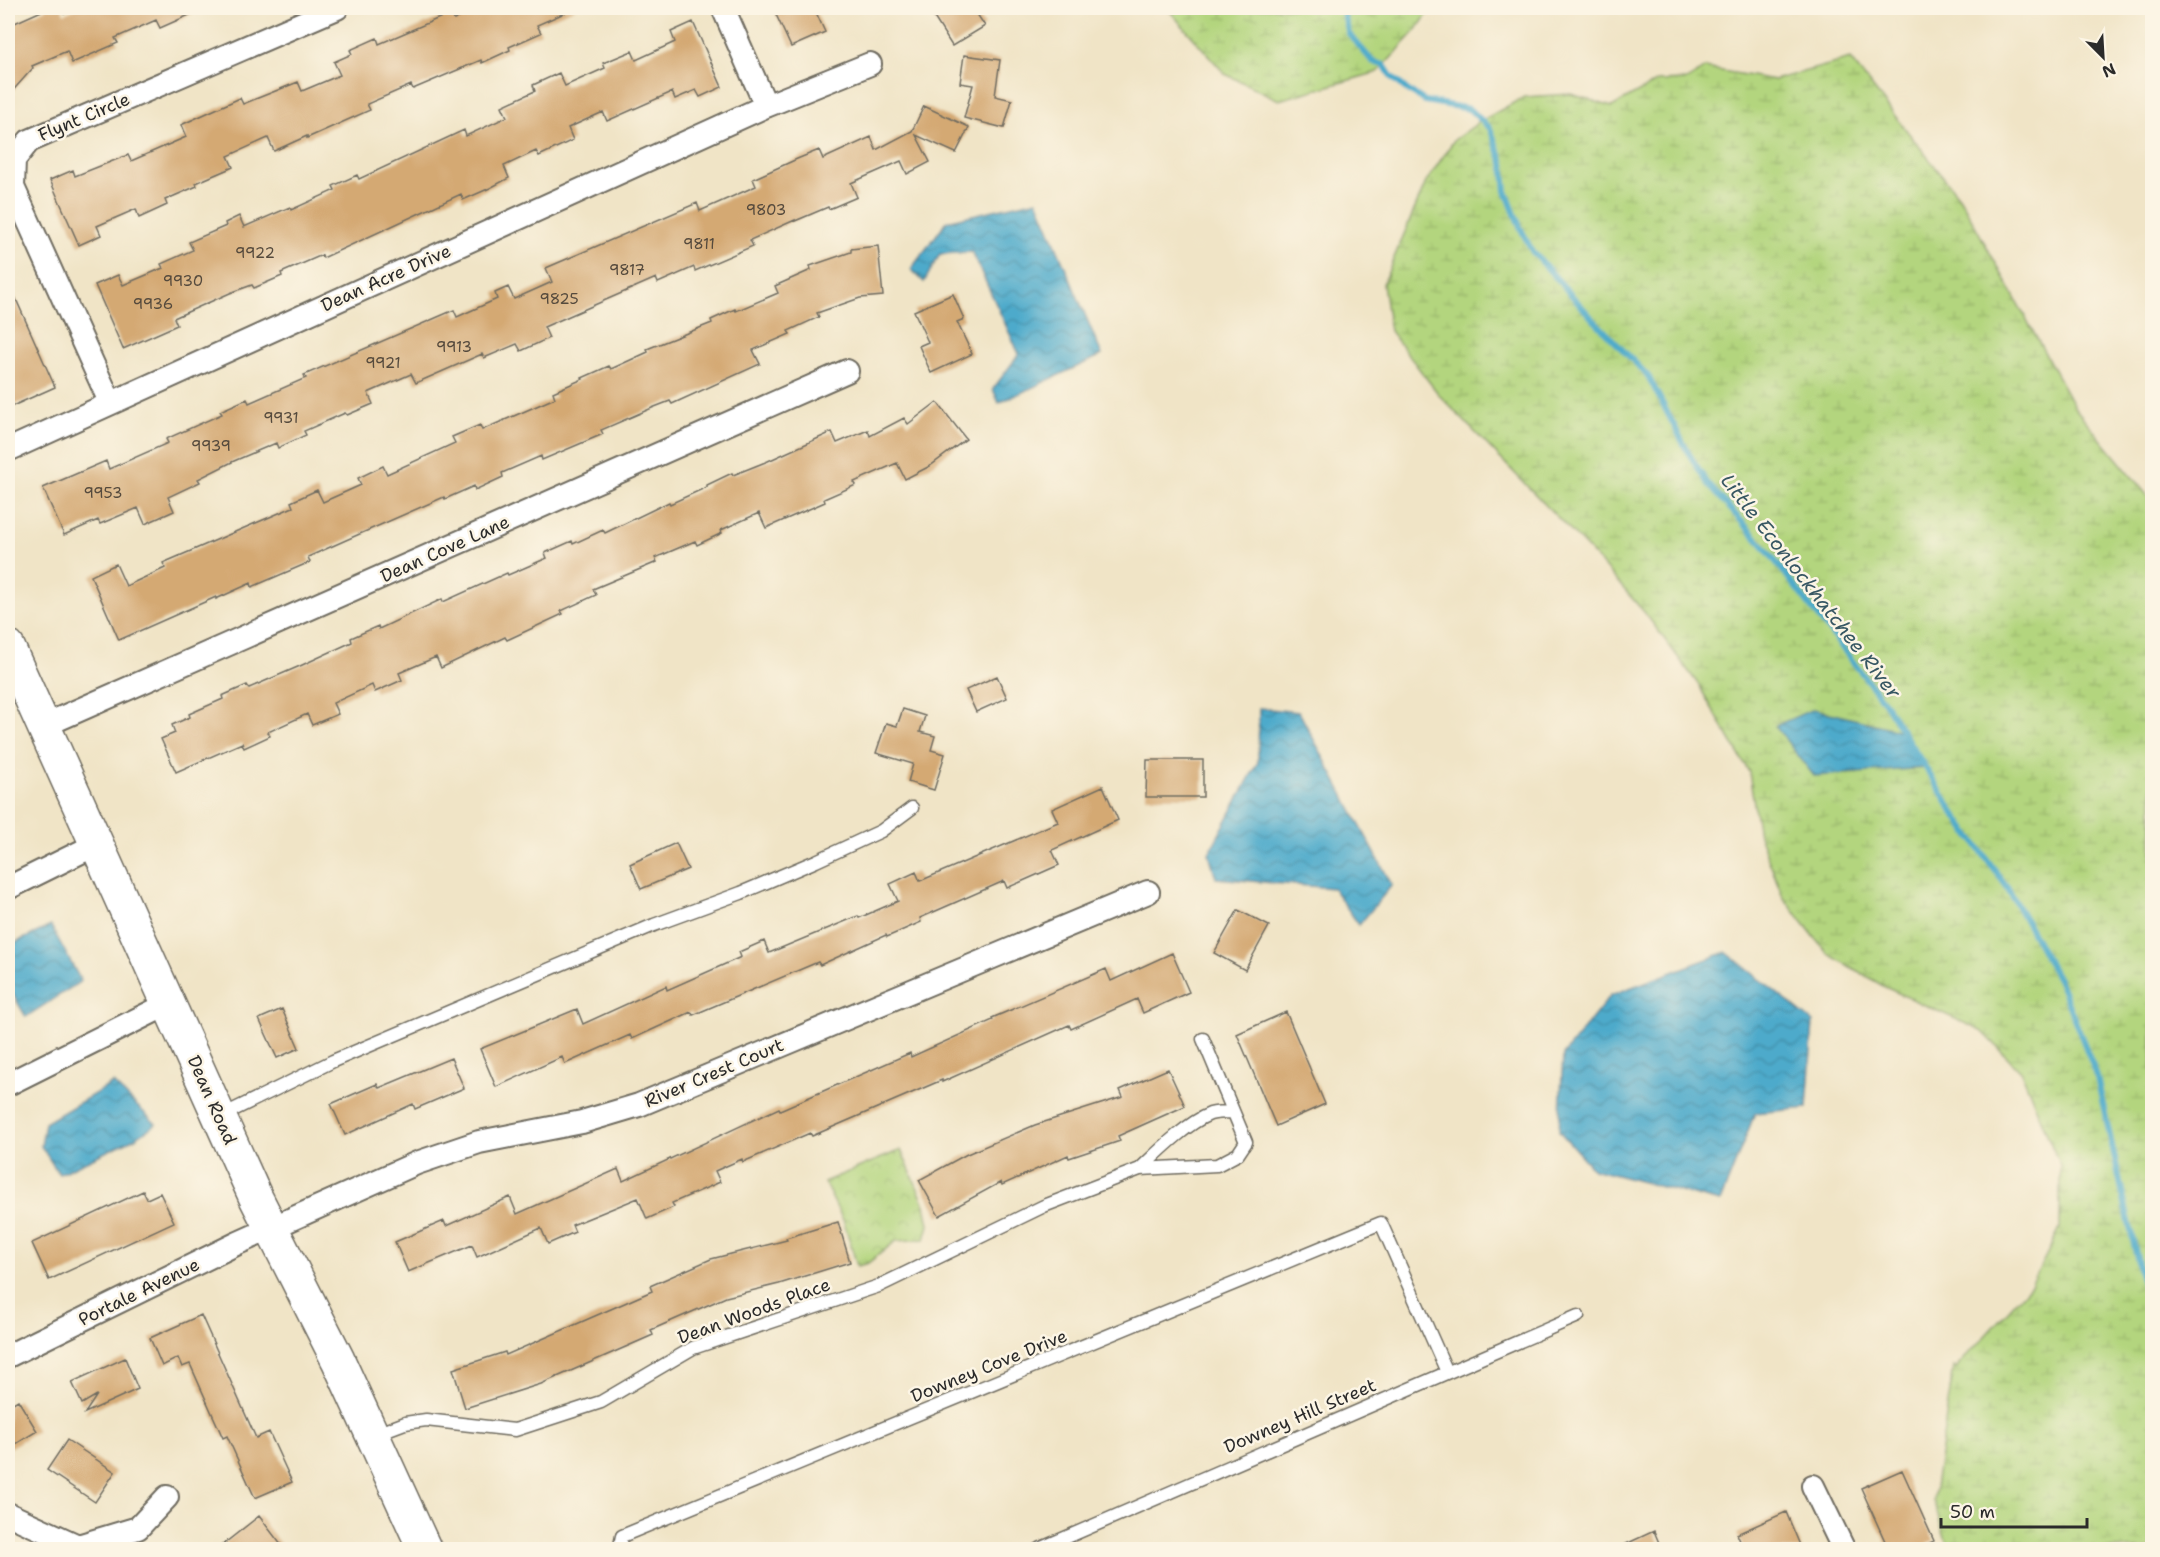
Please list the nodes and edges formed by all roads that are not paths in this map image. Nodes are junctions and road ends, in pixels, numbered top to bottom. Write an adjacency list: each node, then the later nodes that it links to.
1 (337, 8): 6 (street, Flynt Circle)
2 (723, 8): 4 (street)
3 (870, 64): 4 (street, Dean Acre Drive)
4 (766, 106): 6 (street, Dean Acre Drive)
5 (847, 371): 9 (street, Dean Cove Lane)
6 (110, 402): 7 (street, Dean Acre Drive)
7 (8, 450)
8 (8, 647): 9 (main road, Dean Road)
9 (43, 726): 11 (main road, Dean Road)
10 (912, 808): 18 (lane)
11 (97, 844): 12 (street); 14 (main road, Dean Road)
12 (8, 888)
13 (1148, 892): 20 (street, River Crest Court)
14 (168, 1004): 16 (street); 18 (main road, Dean Road)
15 (1203, 1039): 17 (lane)
16 (8, 1084)
17 (1233, 1112): 19 (lane); 19 (lane)
18 (220, 1117): 20 (main road, Dean Road)
19 (1140, 1169): 24 (lane, Dean Woods Place)
20 (271, 1228): 22 (street, Portale Avenue); 24 (main road, Dean Road)
21 (1578, 1316): 23 (lane, Downey Hill Street)
22 (8, 1356)
23 (1447, 1372): 29 (lane, Downey Cove Drive); 30 (lane, Downey Hill Street)
24 (372, 1435): 28 (main road, Dean Road)
25 (1813, 1486): 31 (street)
26 (167, 1497): 27 (street)
27 (8, 1514)
28 (425, 1550)
29 (619, 1550)
30 (1037, 1550)
31 (1844, 1550)

